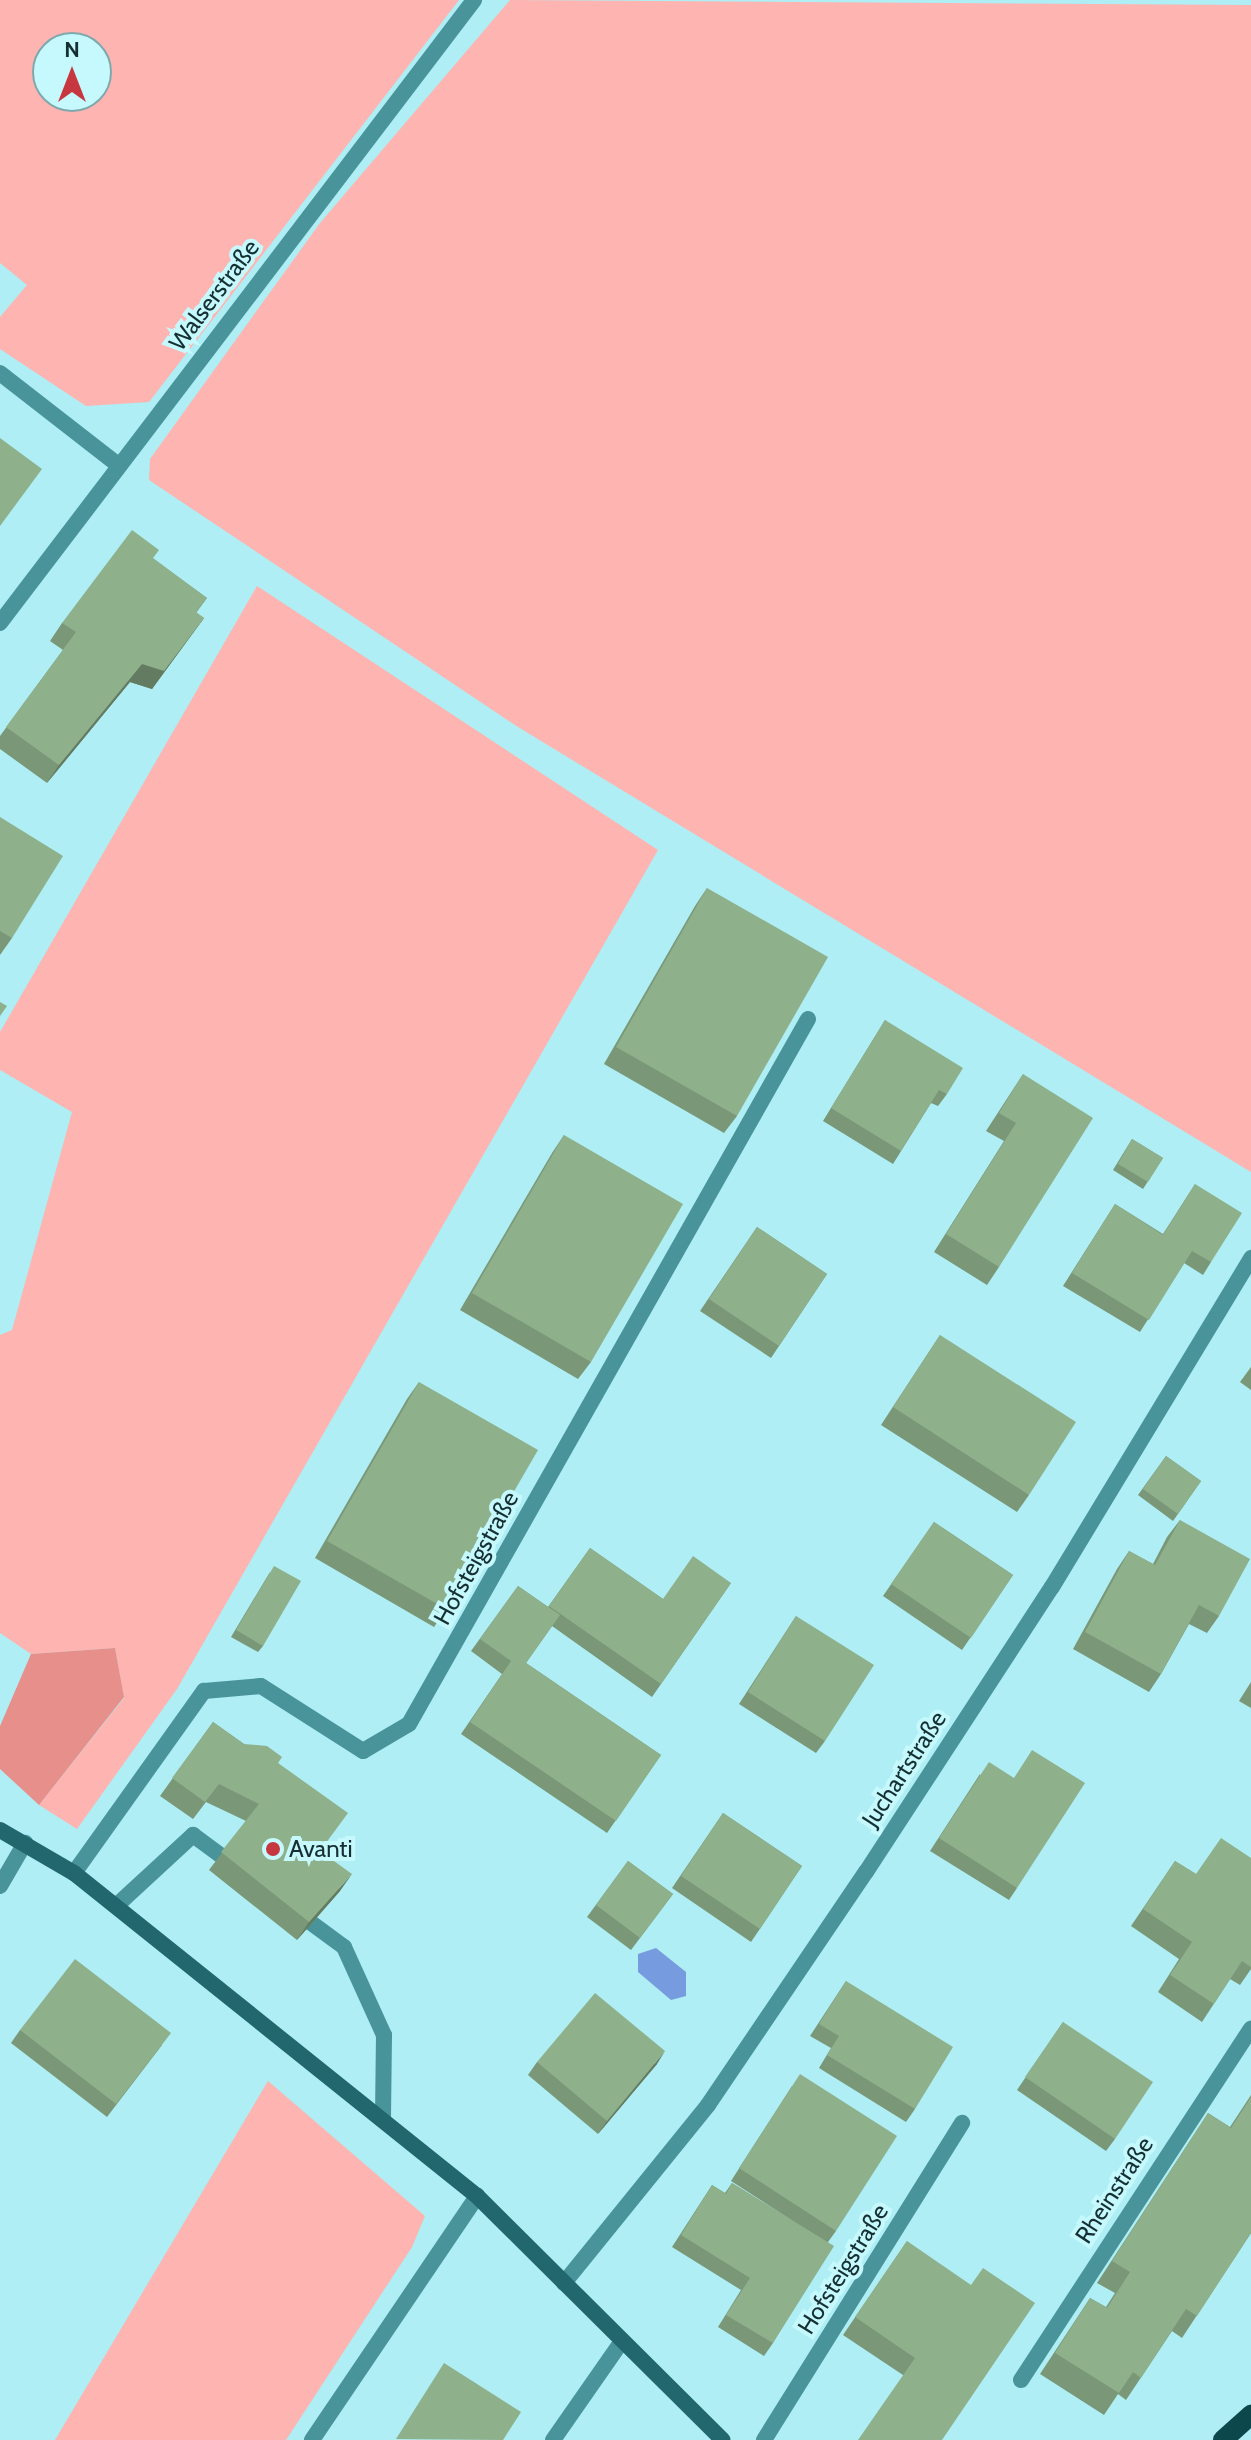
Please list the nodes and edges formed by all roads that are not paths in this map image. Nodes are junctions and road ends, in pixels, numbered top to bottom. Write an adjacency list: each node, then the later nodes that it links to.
1 (474, 0): 3 (street, Walserstraße)
2 (0, 373): 3 (street)
3 (118, 465): 4 (street, Walserstraße)
4 (0, 623)
5 (808, 1019): 9 (street, Hofsteigstraße)
6 (1251, 1258): 18 (street, Juchartstraße)
7 (0, 1830): 8 (main road)
8 (25, 1843): 9 (main road); 11 (street)
9 (74, 1873): 13 (main road)
10 (256, 1882): 13 (street)
11 (0, 1886)
12 (281, 1900): 15 (street)
13 (116, 1906): 15 (main road)
14 (1251, 2028): 20 (street, Rheinstraße)
15 (383, 2120): 17 (main road)
16 (962, 2123): 25 (street, Hofsteigstraße)
17 (477, 2196): 18 (main road); 22 (street)
18 (564, 2283): 19 (main road)
19 (622, 2341): 23 (street); 24 (main road)
20 (1021, 2380)
21 (1251, 2415): 26 (main road)
22 (312, 2440)
23 (553, 2440)
24 (723, 2440)
25 (764, 2440)
26 (1223, 2440)

